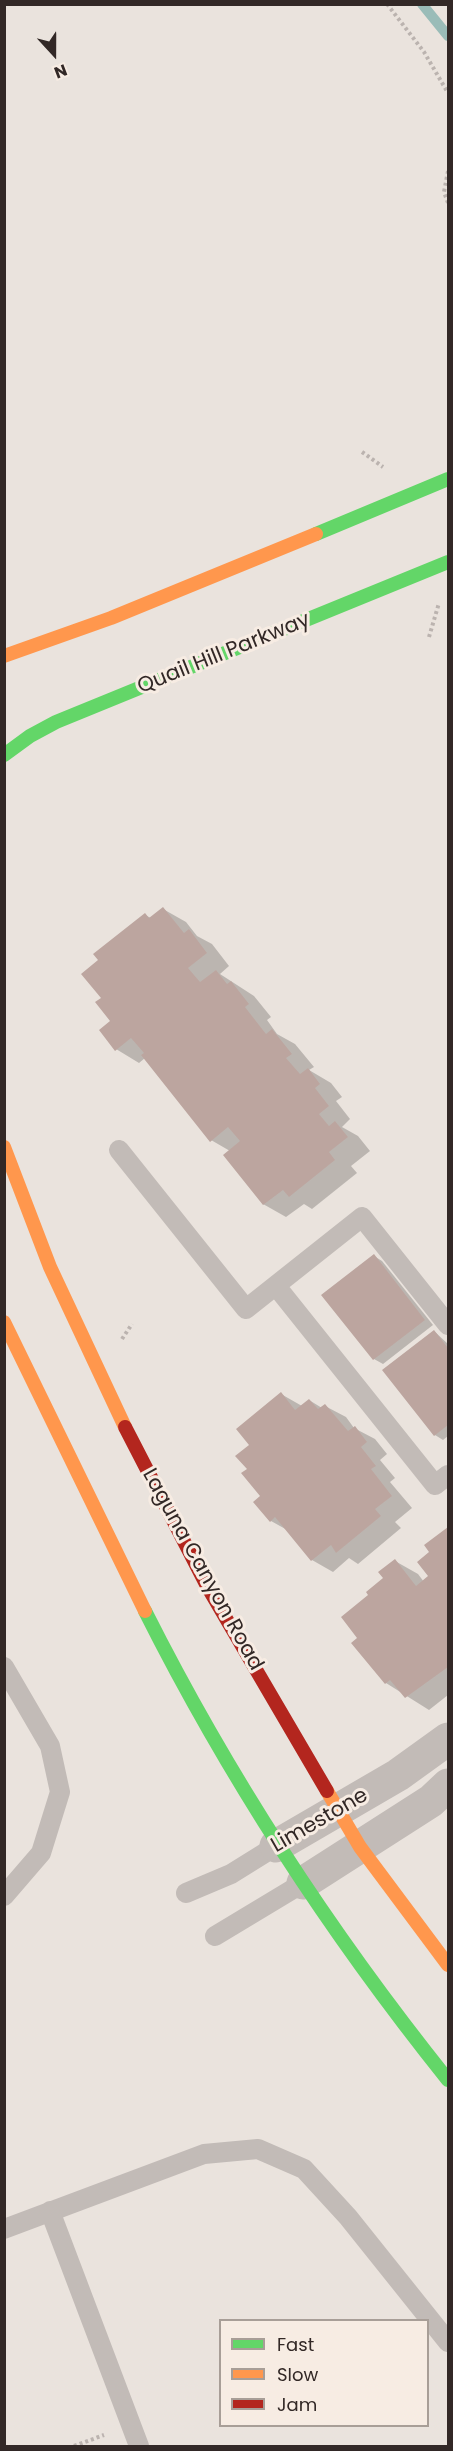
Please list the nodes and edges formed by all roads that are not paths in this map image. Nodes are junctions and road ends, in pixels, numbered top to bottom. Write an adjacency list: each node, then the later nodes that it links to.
1 (448, 479): 3 (main road)
2 (448, 562): 4 (main road, Quail Hill Parkway)
3 (4, 656)
4 (4, 755)
5 (4, 1148): 14 (main road, Laguna Canyon Road)
6 (119, 1150): 7 (lane)
7 (276, 1286): 9 (lane); 10 (lane)
8 (4, 1322): 15 (main road)
9 (448, 1325)
10 (448, 1474)
11 (4, 1667): 19 (lane)
12 (448, 1739): 14 (street, Limestone)
13 (448, 1785): 16 (street, Limestone)
14 (338, 1811): 15 (street, Limestone); 16 (main road, Laguna Canyon Road)
15 (276, 1846): 17 (main road); 18 (lane, Limestone)
16 (360, 1847): 17 (street, Limestone); 21 (main road, Laguna Canyon Road)
17 (303, 1883): 20 (lane, Limestone); 22 (main road)
18 (186, 1893)
19 (4, 1896)
20 (215, 1936)
21 (448, 1965)
22 (448, 2080)
23 (50, 2211): 24 (lane); 25 (lane); 26 (lane)
24 (4, 2229)
25 (448, 2342)
26 (139, 2446)

